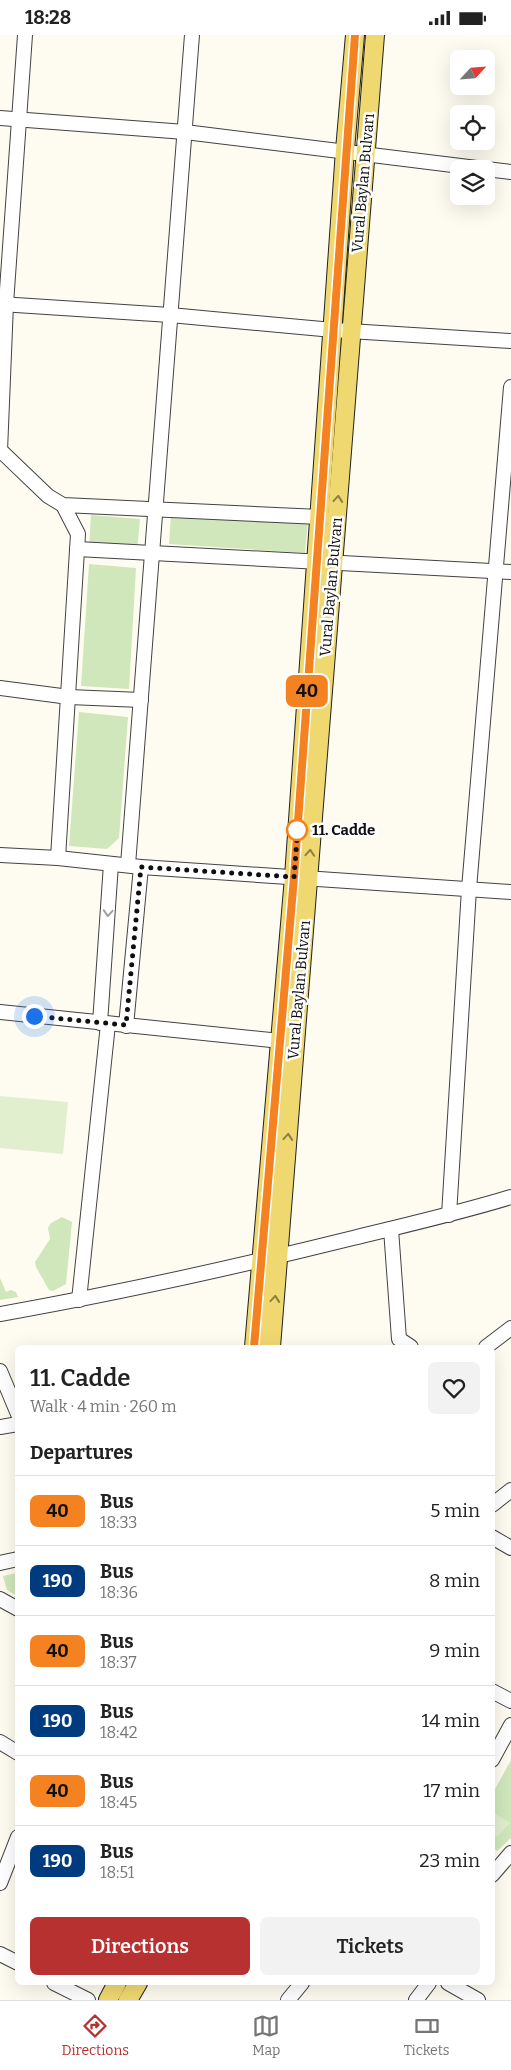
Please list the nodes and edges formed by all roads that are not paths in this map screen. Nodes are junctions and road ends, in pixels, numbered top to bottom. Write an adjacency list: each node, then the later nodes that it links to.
1 (25, 35): 6 (street)
2 (192, 35): 7 (street)
3 (355, 35): 8 (main road, Vural Baylan Bulvarı)
4 (375, 35): 9 (main road, Vural Baylan Bulvarı)
5 (0, 118): 6 (street)
6 (20, 120): 7 (street); 13 (street)
7 (184, 132): 8 (street); 14 (street)
8 (345, 150): 9 (street); 15 (main road, Vural Baylan Bulvarı)
9 (366, 153): 10 (street); 16 (main road, Vural Baylan Bulvarı)
10 (450, 164)
11 (495, 170): 12 (street)
12 (511, 172)
13 (3, 304): 14 (street); 19 (street)
14 (170, 315): 15 (street); 22 (street)
15 (333, 330): 16 (street); 23 (main road, Vural Baylan Bulvarı)
16 (352, 331): 17 (street); 26 (main road, Vural Baylan Bulvarı, one-way to 16)
17 (511, 341)
18 (511, 387): 27 (street)
19 (1, 404): 20 (street)
20 (0, 450): 21 (street)
21 (63, 505): 22 (street); 24 (street)
22 (156, 509): 23 (street); 25 (street)
23 (320, 517): 26 (main road, Vural Baylan Bulvarı)
24 (77, 549): 25 (street); 30 (street)
25 (152, 552): 26 (street); 31 (street)
26 (325, 562): 27 (street); 36 (main road, Vural Baylan Bulvarı)
27 (495, 571): 28 (street); 37 (street)
28 (511, 572)
29 (0, 688): 30 (street)
30 (69, 697): 31 (street); 33 (street)
31 (141, 700): 35 (street)
32 (0, 855): 33 (street)
33 (58, 858): 34 (street)
34 (111, 865): 35 (street); 40 (street, one-way to 40)
35 (135, 866): 36 (street); 41 (street)
36 (301, 878): 37 (street); 42 (main road, Vural Baylan Bulvarı)
37 (468, 889): 38 (street); 44 (street)
38 (511, 892)
39 (0, 1013): 40 (street)
40 (104, 1023): 41 (street); 47 (street)
41 (126, 1025): 42 (street)
42 (288, 1042): 46 (main road, Vural Baylan Bulvarı)
43 (511, 1197): 44 (street)
44 (449, 1215): 45 (street)
45 (390, 1229): 46 (street); 52 (street)
46 (270, 1259): 47 (street); 50 (main road, Vural Baylan Bulvarı); 51 (main road, Vural Baylan Bulvarı, one-way to 46)
47 (80, 1300): 48 (street)
48 (0, 1314)
49 (511, 1328): 53 (street)
50 (254, 1345)
51 (271, 1345)
52 (408, 1345)
53 (489, 1345)
54 (0, 1371): 55 (street)
55 (15, 1407)
56 (15, 1424): 57 (street)
57 (0, 1427)
58 (511, 1490): 59 (street)
59 (495, 1503)
60 (495, 1539): 61 (street)
61 (511, 1548)
62 (15, 1560): 63 (street)
63 (0, 1563)
64 (0, 1599): 65 (street)
65 (15, 1607)
66 (495, 1693): 67 (street)
67 (511, 1701)
68 (511, 1725): 71 (street)
69 (0, 1742): 70 (street)
70 (15, 1751)
71 (495, 1754)
72 (15, 1845): 75 (street)
73 (511, 1853): 74 (street)
74 (495, 1869)
75 (0, 1883)
76 (0, 1954): 77 (street)
77 (15, 1962)
78 (58, 1985): 84 (street)
79 (116, 1985): 85 (main road)
80 (137, 1985): 86 (main road)
81 (300, 1985): 87 (street)
82 (427, 1985): 88 (street)
83 (452, 1985): 89 (street)
84 (88, 2000)
85 (108, 2000)
86 (128, 2000)
87 (288, 2000)
88 (416, 2000)
89 (478, 2000)

